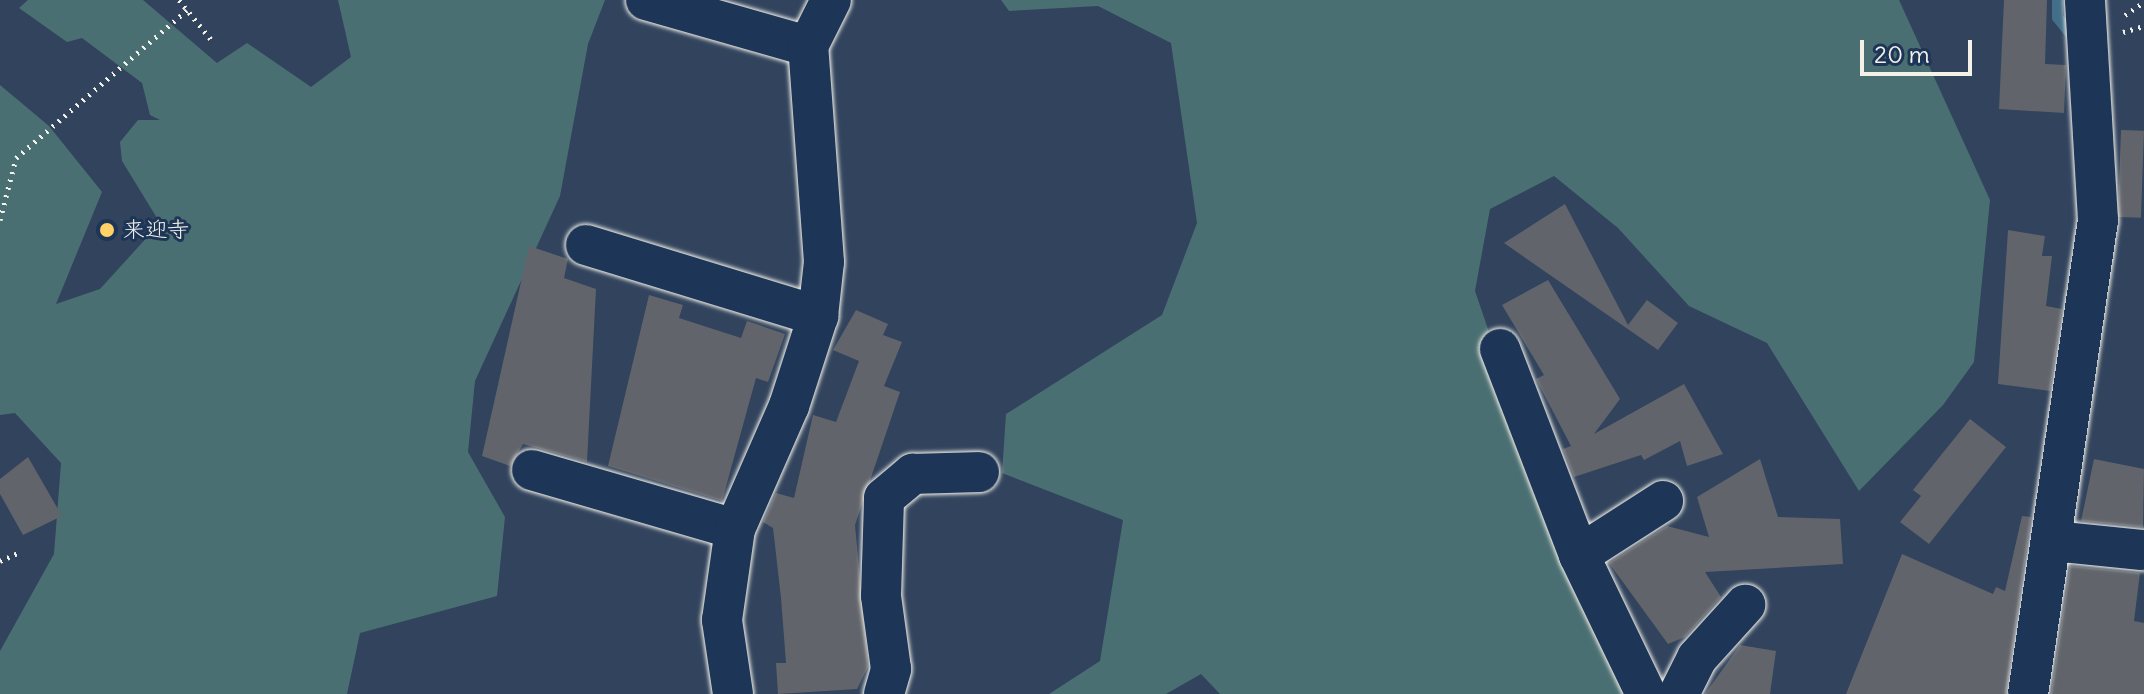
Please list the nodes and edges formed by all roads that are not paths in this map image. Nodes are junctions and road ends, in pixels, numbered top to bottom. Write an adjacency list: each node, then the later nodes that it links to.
1 (646, 0): 4 (street)
2 (831, 0): 4 (street)
3 (2085, 0): 12 (street)
4 (808, 46): 6 (street)
5 (586, 245): 6 (street)
6 (818, 316): 11 (street)
7 (1500, 349): 14 (street)
8 (532, 470): 11 (street)
9 (979, 472): 17 (street)
10 (1663, 501): 14 (street)
11 (735, 529): 16 (street)
12 (2053, 541): 13 (street); 20 (street)
13 (2142, 550)
14 (1579, 555): 18 (street)
15 (1745, 605): 19 (street)
16 (733, 694)
17 (884, 694)
18 (1646, 694)
19 (1679, 694)
20 (2028, 694)

